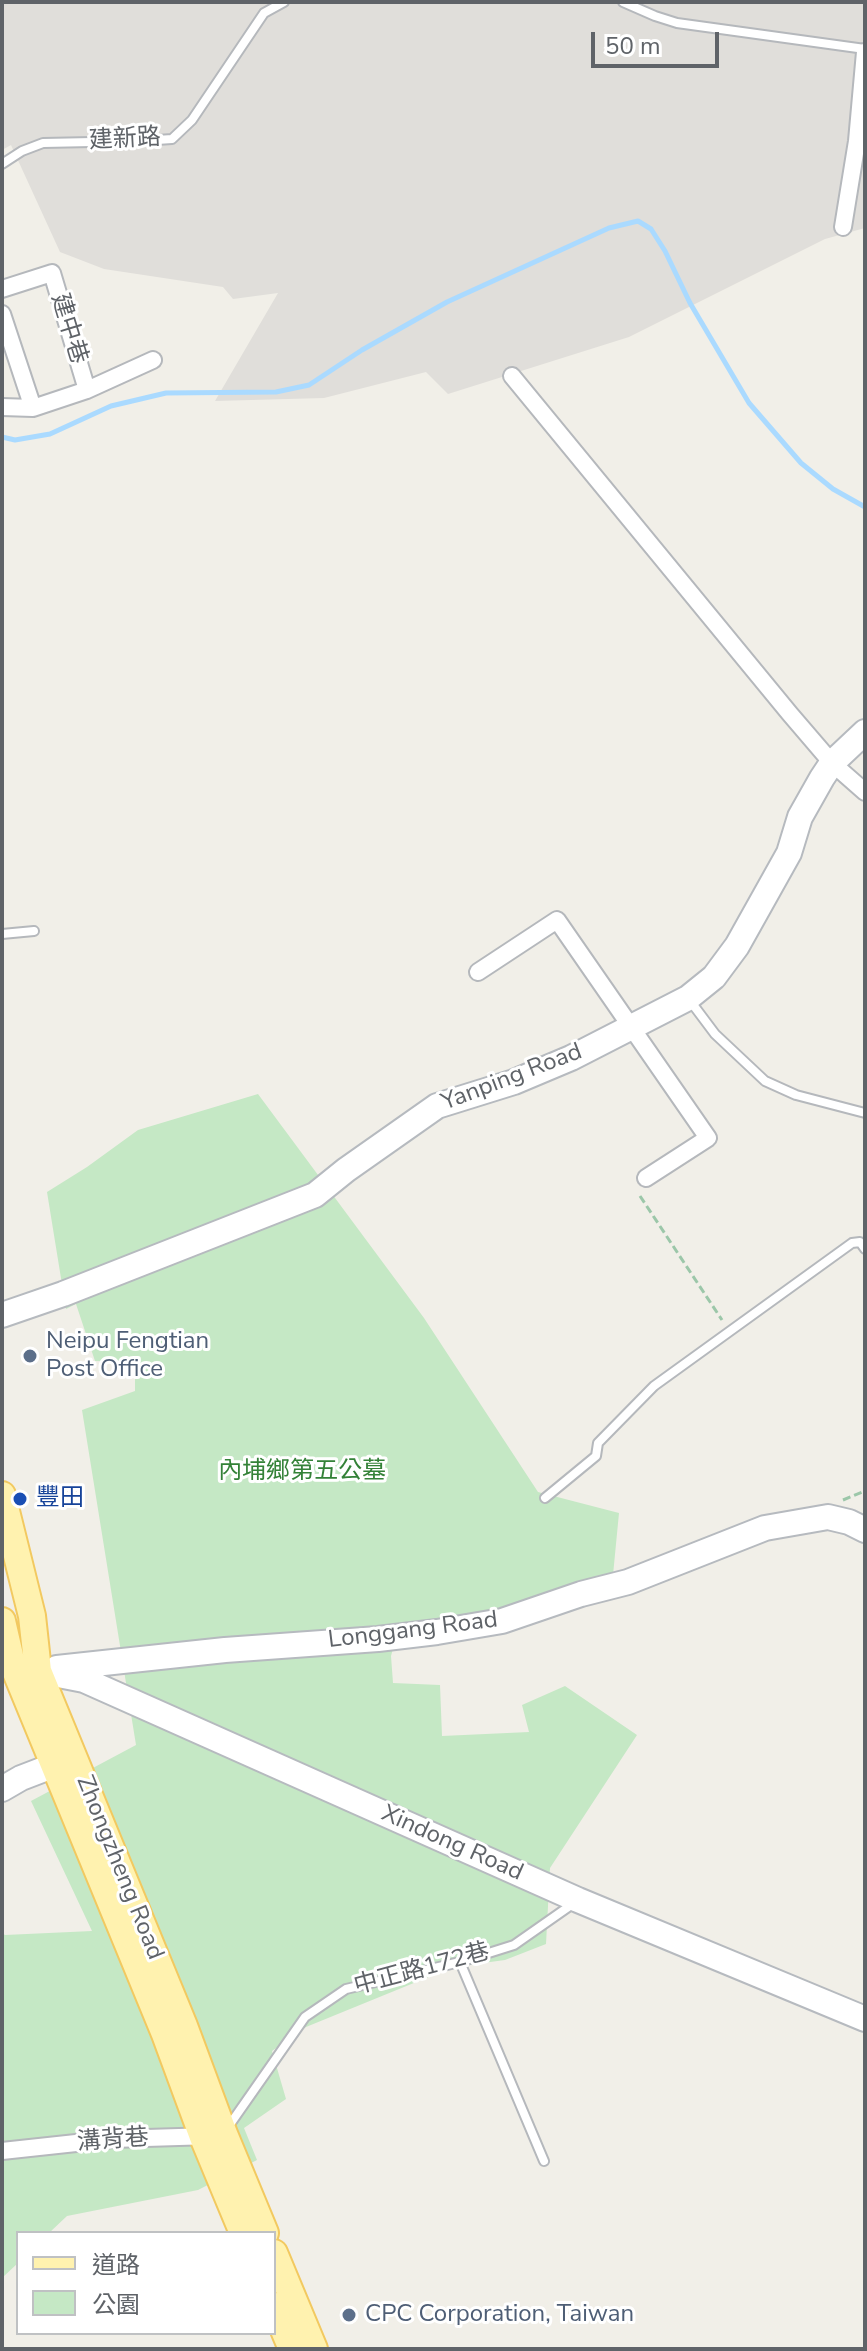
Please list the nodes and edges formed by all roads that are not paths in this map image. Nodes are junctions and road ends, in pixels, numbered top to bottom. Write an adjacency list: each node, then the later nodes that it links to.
1 (284, 2): 5 (lane, 建新路)
2 (623, 2): 3 (lane)
3 (865, 51): 4 (street)
4 (861, 141): 6 (street)
5 (2, 164)
6 (843, 227)
7 (2, 289): 11 (street, 建中巷)
8 (2, 314): 13 (street)
9 (153, 360): 11 (street)
10 (512, 376): 15 (street)
11 (87, 390): 13 (street)
12 (2, 407): 13 (street)
13 (33, 408)
14 (865, 732): 15 (street, Yanping Road)
15 (832, 763): 16 (street); 20 (street, Yanping Road)
16 (865, 792)
17 (34, 931): 18 (lane)
18 (2, 934)
19 (478, 972): 21 (street)
20 (688, 998): 21 (street, Yanping Road); 22 (lane)
21 (630, 1027): 23 (street); 25 (street, Yanping Road)
22 (865, 1113)
23 (646, 1178)
24 (865, 1249): 27 (lane)
25 (2, 1315)
26 (2, 1495): 31 (main road, Zhongzheng Road)
27 (545, 1498)
28 (865, 1530): 31 (street, Longgang Road)
29 (2, 1621): 30 (main road, Zhongzheng Road)
30 (6, 1659): 31 (street); 32 (main road, Zhongzheng Road)
31 (38, 1671): 32 (main road, Zhongzheng Road); 34 (street, Xindong Road)
32 (64, 1762): 33 (street); 37 (main road, Zhongzheng Road)
33 (5, 1785)
34 (578, 1900): 35 (lane, 中正路172巷); 36 (street, Xindong Road)
35 (460, 1962): 37 (lane, 中正路172巷); 39 (lane)
36 (865, 2019)
37 (213, 2136): 38 (street, 溝背巷); 40 (main road, Zhongzheng Road); 41 (main road, Zhongzheng Road)
38 (2, 2151)
39 (544, 2161)
40 (242, 2231)
41 (264, 2231)
42 (276, 2258): 45 (main road)
43 (276, 2311): 44 (main road)
44 (292, 2349)
45 (314, 2349)

